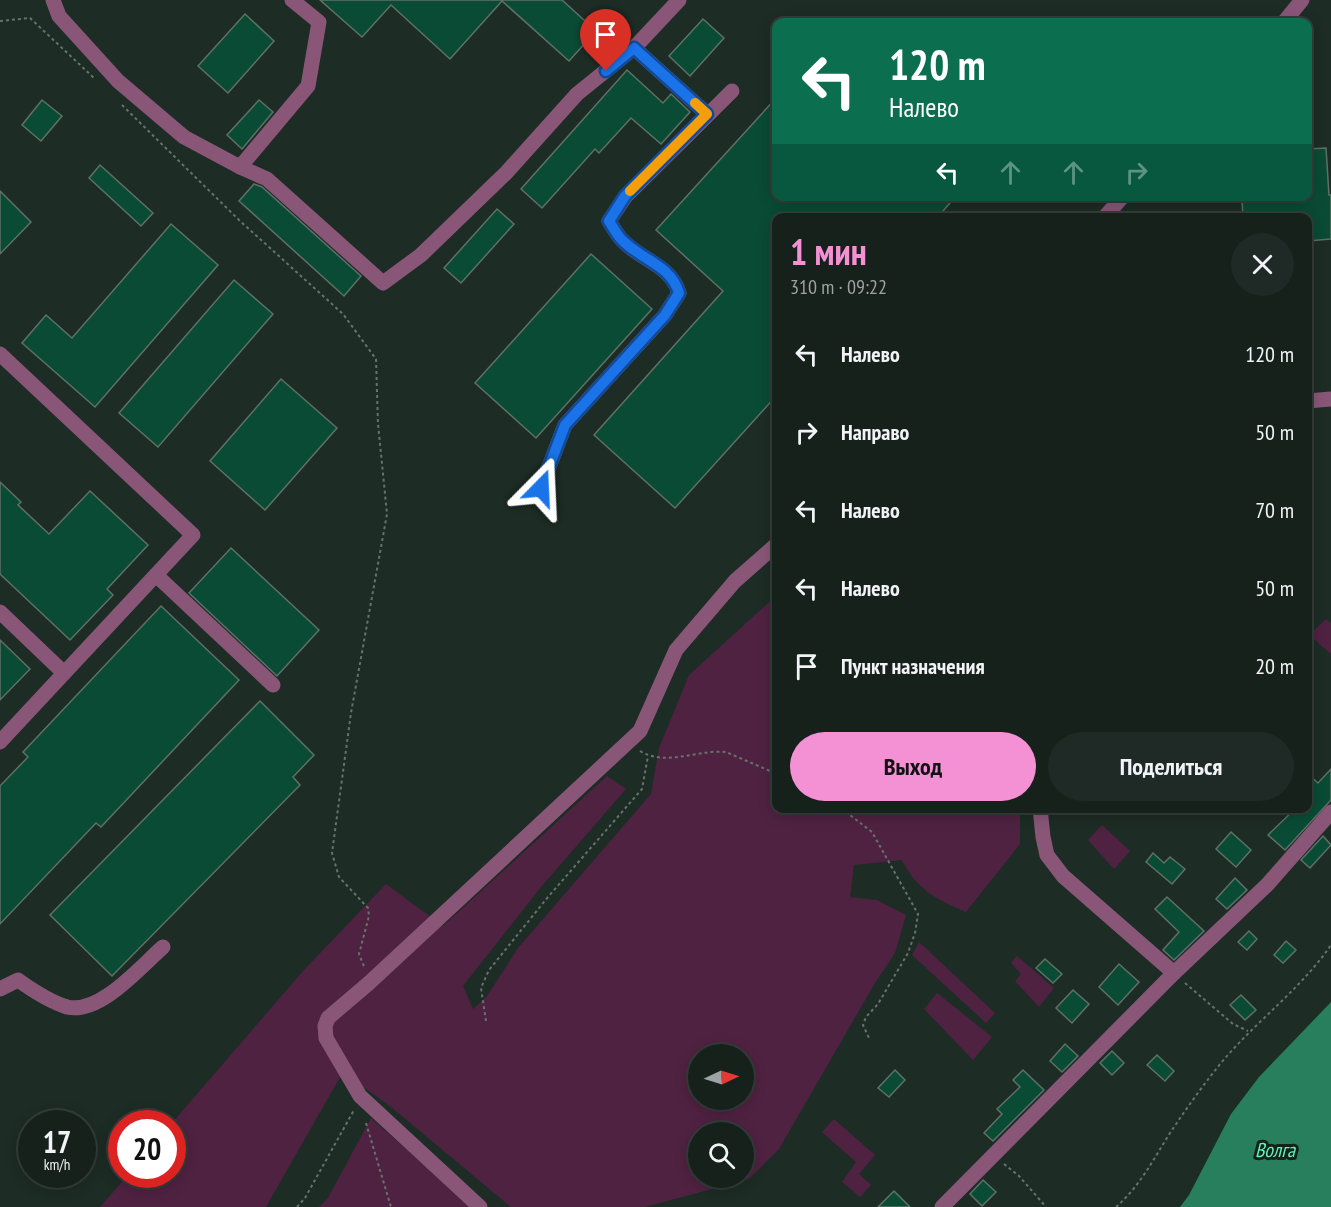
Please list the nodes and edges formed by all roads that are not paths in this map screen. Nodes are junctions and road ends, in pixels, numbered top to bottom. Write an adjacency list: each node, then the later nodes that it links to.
1 (53, 0): 9 (street)
2 (292, 0): 9 (street)
3 (679, 0): 6 (street)
4 (1302, 0): 5 (street)
5 (1287, 18)
6 (634, 48): 8 (street); 9 (street)
7 (732, 91): 8 (street)
8 (707, 114): 15 (street)
9 (240, 167)
10 (1119, 201): 11 (street)
11 (1108, 213)
12 (0, 354): 17 (street)
13 (1331, 399): 14 (street)
14 (1312, 400)
15 (541, 488)
16 (772, 548): 27 (street)
17 (156, 575): 19 (street); 20 (street)
18 (0, 612): 19 (street)
19 (64, 673): 21 (street)
20 (273, 685)
21 (0, 742)
22 (1331, 812): 25 (street)
23 (1041, 813): 25 (street)
24 (163, 946): 26 (street)
25 (1174, 973): 28 (street)
26 (0, 989)
27 (480, 1207)
28 (942, 1207)

